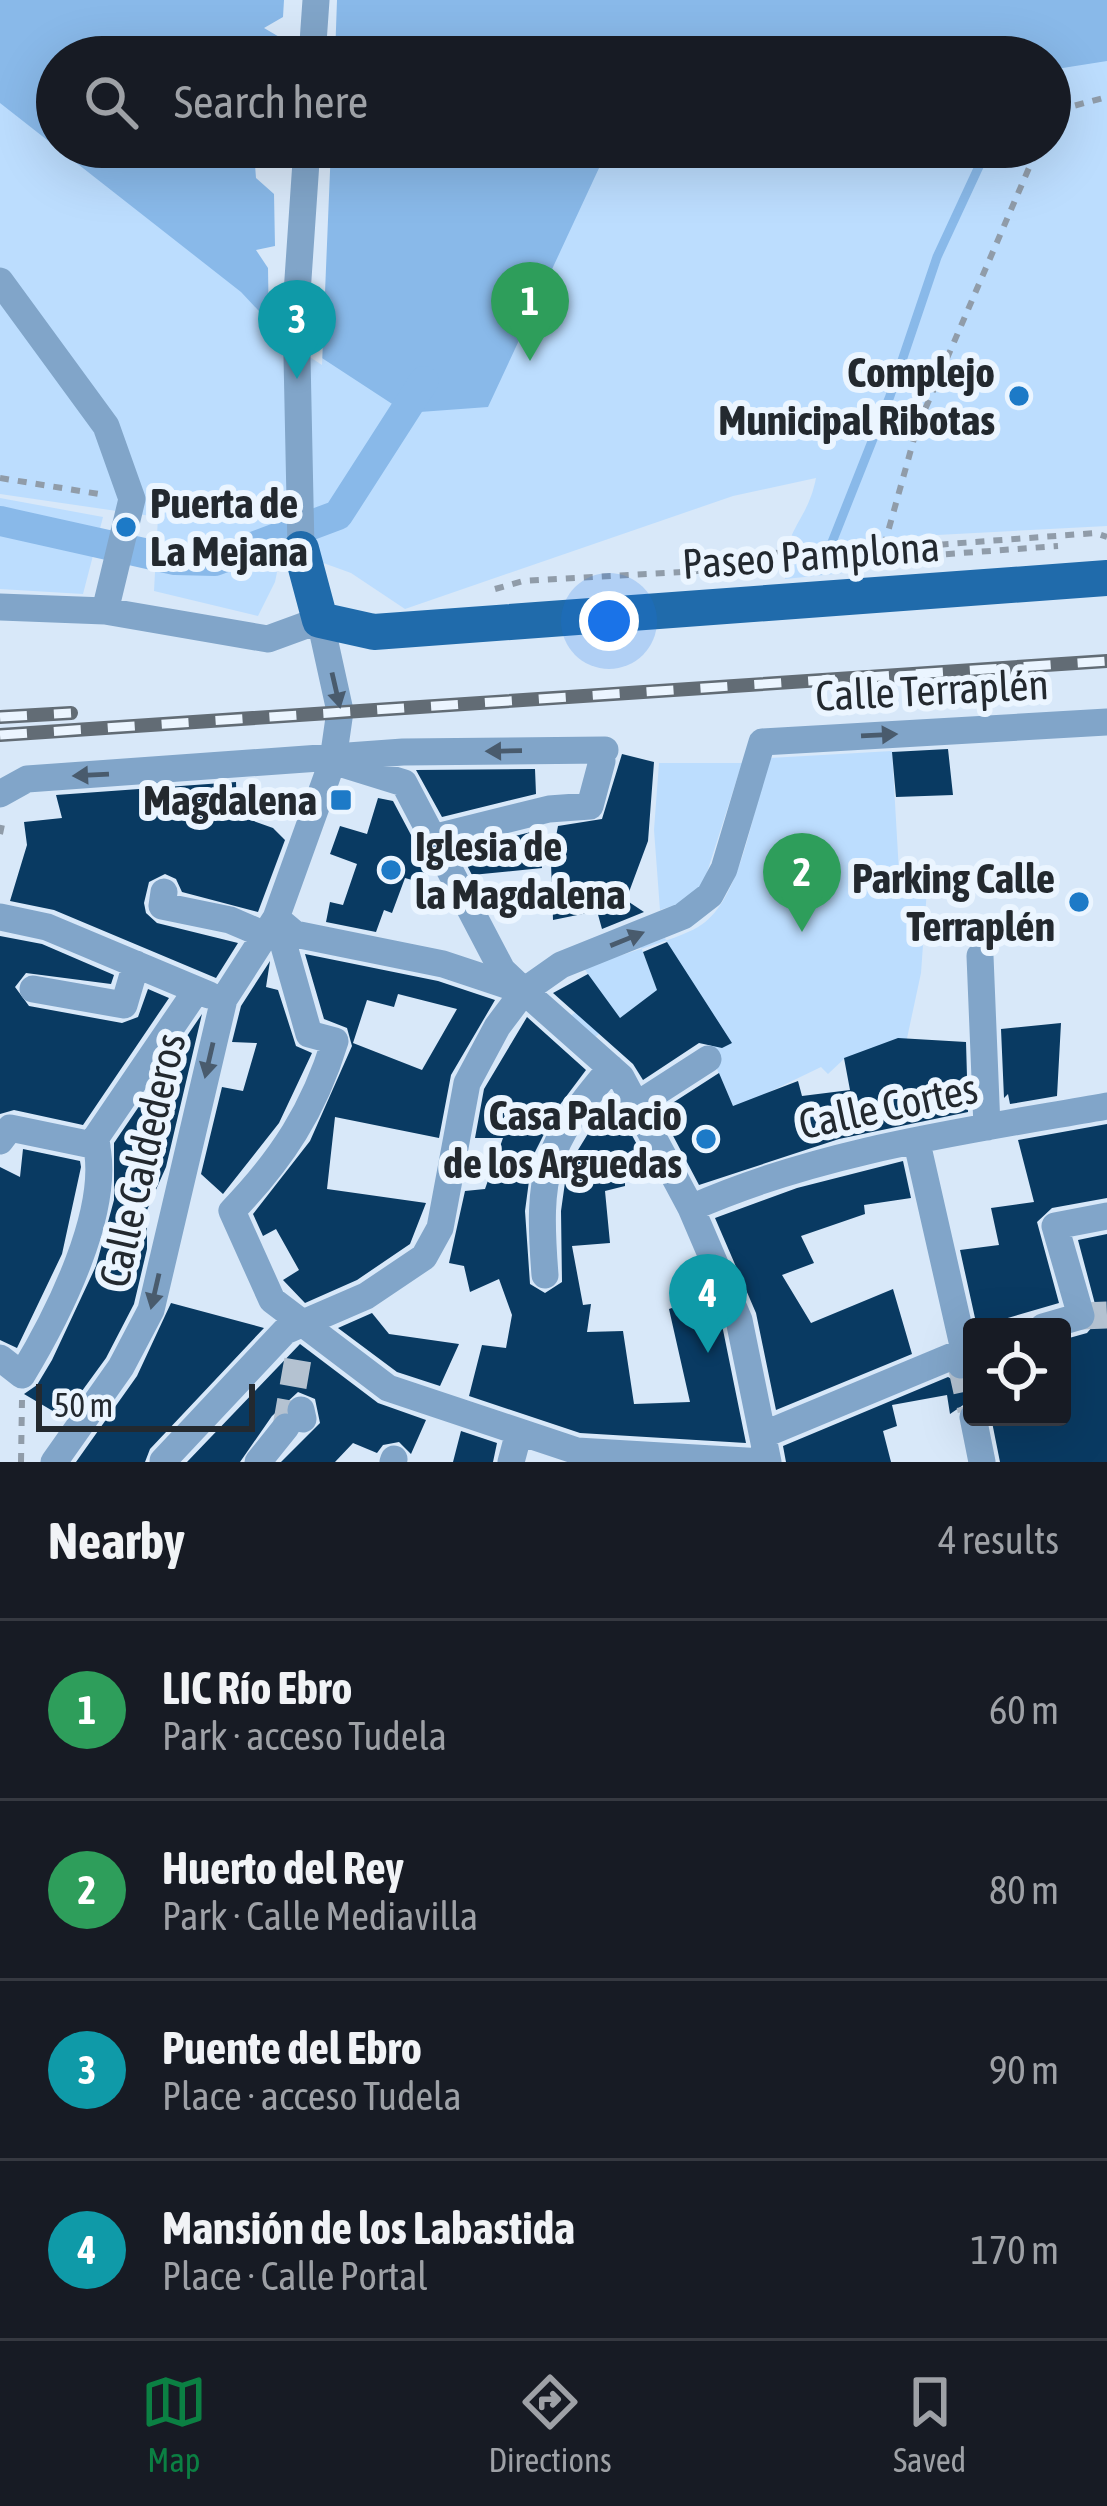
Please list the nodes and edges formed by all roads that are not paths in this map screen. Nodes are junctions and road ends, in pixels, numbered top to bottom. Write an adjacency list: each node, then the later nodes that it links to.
1 (316, 0): 2 (street)
2 (313, 36)
3 (306, 168): 5 (street)
4 (0, 281): 8 (street)
5 (301, 550): 9 (main road)
6 (1107, 578): 9 (main road, Paseo Pamplona)
7 (0, 607): 8 (street)
8 (105, 610): 9 (street)
9 (320, 620): 11 (street, Calle Caldederos, one-way to 11)
10 (1107, 722): 21 (street, Calle Terraplén, one-way to 10)
11 (333, 760): 12 (street, one-way to 12); 13 (street); 13 (street, one-way to 11); 16 (street, Calle Caldederos)
12 (0, 794)
13 (432, 838): 21 (street)
14 (164, 892): 16 (street)
15 (0, 917): 18 (street)
16 (271, 927): 21 (street); 22 (street, Calle Caldederos); 35 (street)
17 (980, 956): 27 (street)
18 (136, 964): 19 (street); 20 (street)
19 (32, 988)
20 (196, 991): 22 (street); 30 (street)
21 (524, 991): 24 (street); 35 (street)
22 (224, 999): 44 (street, Calle Caldederos, one-way to 44)
23 (708, 1059): 25 (street)
24 (610, 1068): 25 (street); 33 (street)
25 (635, 1106): 31 (street)
26 (1107, 1106): 27 (street, Calle Cortes)
27 (987, 1127): 29 (street, Calle Cortes)
28 (5, 1135): 30 (street)
29 (917, 1143): 31 (street, Calle Cortes); 36 (street)
30 (97, 1146): 38 (street)
31 (692, 1208): 42 (street)
32 (1107, 1216): 34 (street)
33 (545, 1275)
34 (1071, 1319)
35 (300, 1335): 41 (street); 43 (street)
36 (963, 1342)
37 (963, 1356): 42 (street)
38 (11, 1366)
39 (297, 1418): 45 (street)
40 (975, 1426): 47 (street)
41 (519, 1432): 42 (street); 46 (street)
42 (765, 1453)
43 (163, 1461)
44 (54, 1462)
45 (259, 1462)
46 (511, 1462)
47 (982, 1462)

